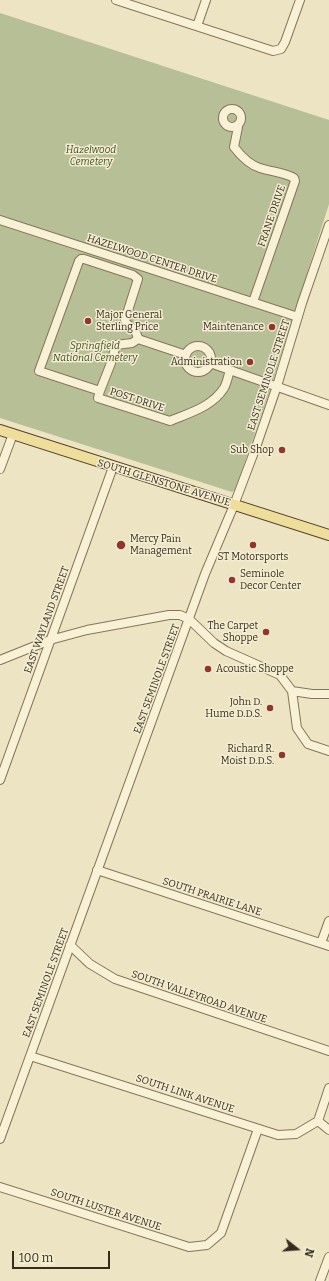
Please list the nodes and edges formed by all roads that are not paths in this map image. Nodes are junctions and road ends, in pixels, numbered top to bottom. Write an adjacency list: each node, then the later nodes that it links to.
1 (116, 0): 4 (street)
2 (206, 0): 4 (street)
3 (300, 0): 4 (street)
4 (197, 26)
5 (237, 125): 8 (street, FRANE DRIVE)
6 (0, 220): 8 (street, HAZELWOOD CENTER DRIVE)
7 (329, 225): 9 (street, EAST SEMINOLE STREET)
8 (253, 302): 9 (street, HAZELWOOD CENTER DRIVE)
9 (298, 317): 14 (street, EAST SEMINOLE STREET)
10 (138, 339): 11 (street); 15 (street); 15 (street, POST DRIVE)
11 (186, 355): 12 (street); 12 (street)
12 (210, 363): 13 (street)
13 (230, 370): 14 (street); 15 (street, POST DRIVE)
14 (277, 386): 16 (street); 21 (street, EAST SEMINOLE STREET)
15 (99, 395)
16 (329, 405)
17 (0, 430): 18 (main road, SOUTH GLENSTONE AVENUE)
18 (13, 434): 19 (main road, SOUTH GLENSTONE AVENUE); 20 (street)
19 (113, 467): 21 (main road, SOUTH GLENSTONE AVENUE); 24 (street, EAST WAYLAND STREET)
20 (0, 469)
21 (234, 504): 22 (main road, SOUTH GLENSTONE AVENUE); 23 (street, EAST SEMINOLE STREET)
22 (329, 535)
23 (189, 619): 24 (street); 26 (street); 30 (street, EAST SEMINOLE STREET)
24 (50, 640): 25 (street); 29 (street, EAST WAYLAND STREET)
25 (0, 660)
26 (292, 691): 27 (street); 28 (street)
27 (329, 694)
28 (329, 751)
29 (0, 780)
30 (97, 870): 32 (street, SOUTH PRAIRIE LANE); 33 (street, EAST SEMINOLE STREET)
31 (329, 921): 32 (street)
32 (325, 944)
33 (70, 946): 34 (street, SOUTH VALLEYROAD AVENUE); 35 (street, EAST SEMINOLE STREET)
34 (329, 1052)
35 (30, 1056): 38 (street, SOUTH LINK AVENUE); 40 (street, EAST SEMINOLE STREET)
36 (329, 1088): 37 (street)
37 (318, 1120): 38 (street, SOUTH LINK AVENUE); 39 (street)
38 (258, 1129): 41 (street, SOUTH LUSTER AVENUE)
39 (329, 1130)
40 (0, 1139)
41 (0, 1187)
42 (329, 1256): 43 (street)
43 (327, 1268): 44 (street)
44 (320, 1281)

